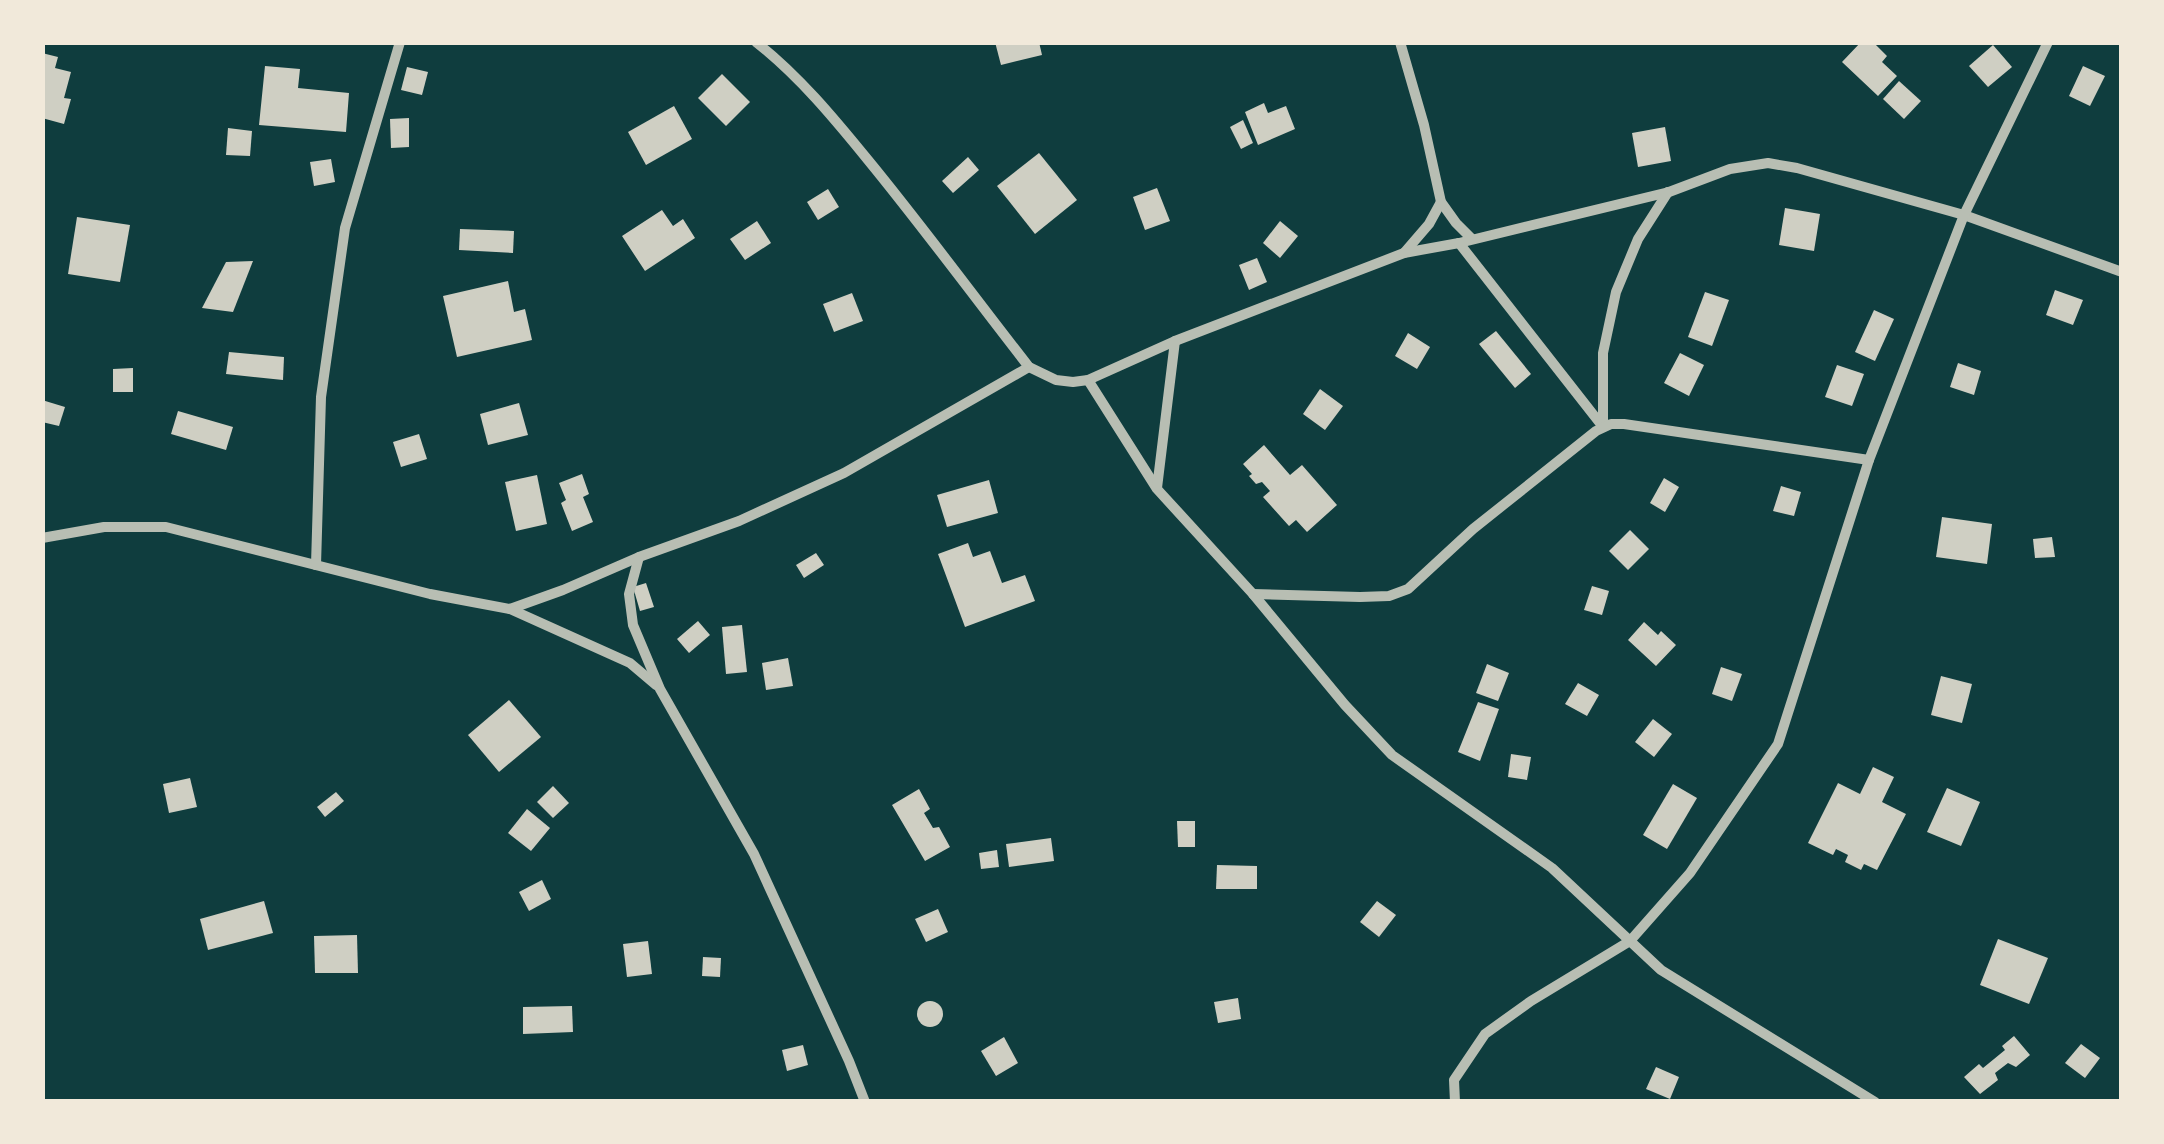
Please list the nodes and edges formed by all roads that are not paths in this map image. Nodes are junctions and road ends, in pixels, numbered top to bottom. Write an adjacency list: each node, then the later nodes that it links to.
1 (400, 42): 20 (street)
2 (756, 42): 13 (street)
3 (1400, 42): 6 (street)
4 (2048, 42): 7 (street)
5 (1669, 192): 7 (street); 8 (street); 15 (street)
6 (1441, 202): 8 (street); 10 (street)
7 (1964, 215): 11 (street); 16 (street)
8 (1472, 239): 9 (street)
9 (1459, 243): 10 (street); 15 (street)
10 (1404, 253): 12 (street)
11 (2122, 272)
12 (1174, 341): 14 (street); 17 (street)
13 (1029, 368): 14 (street); 19 (street)
14 (1088, 380): 17 (street)
15 (1603, 427): 16 (street); 21 (street)
16 (1869, 460): 24 (street)
17 (1157, 489): 21 (street)
18 (42, 538): 20 (street)
19 (638, 557): 22 (street); 23 (street)
20 (316, 565): 22 (street)
21 (1252, 594): 24 (street)
22 (510, 608): 23 (street)
23 (660, 689): 25 (street)
24 (1630, 941): 26 (street); 27 (street)
25 (865, 1102)
26 (1454, 1102)
27 (1875, 1102)

